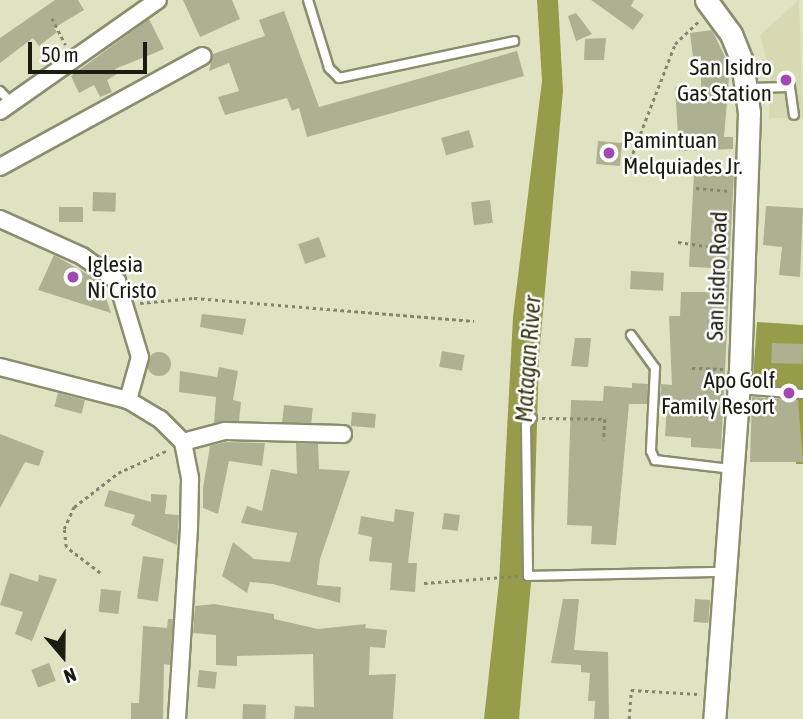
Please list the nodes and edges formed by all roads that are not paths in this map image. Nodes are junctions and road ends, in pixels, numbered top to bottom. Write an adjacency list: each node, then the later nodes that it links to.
1 (158, 0): 7 (street)
2 (308, 0): 4 (lane)
3 (711, 5): 6 (street, San Isidro Road)
4 (513, 41)
5 (203, 56): 9 (street)
6 (748, 88): 8 (lane); 13 (street, San Isidro Road)
7 (4, 102)
8 (794, 114)
9 (0, 167)
10 (0, 219): 15 (street)
11 (631, 335): 19 (lane)
12 (0, 367): 15 (street)
13 (739, 379): 14 (lane); 19 (street, San Isidro Road)
14 (803, 394)
15 (128, 400): 18 (street)
16 (532, 418): 20 (lane)
17 (343, 434): 18 (street)
18 (183, 442): 21 (street)
19 (732, 469): 20 (street, San Isidro Road)
20 (725, 572): 22 (street, San Isidro Road)
21 (177, 719)
22 (713, 719)

